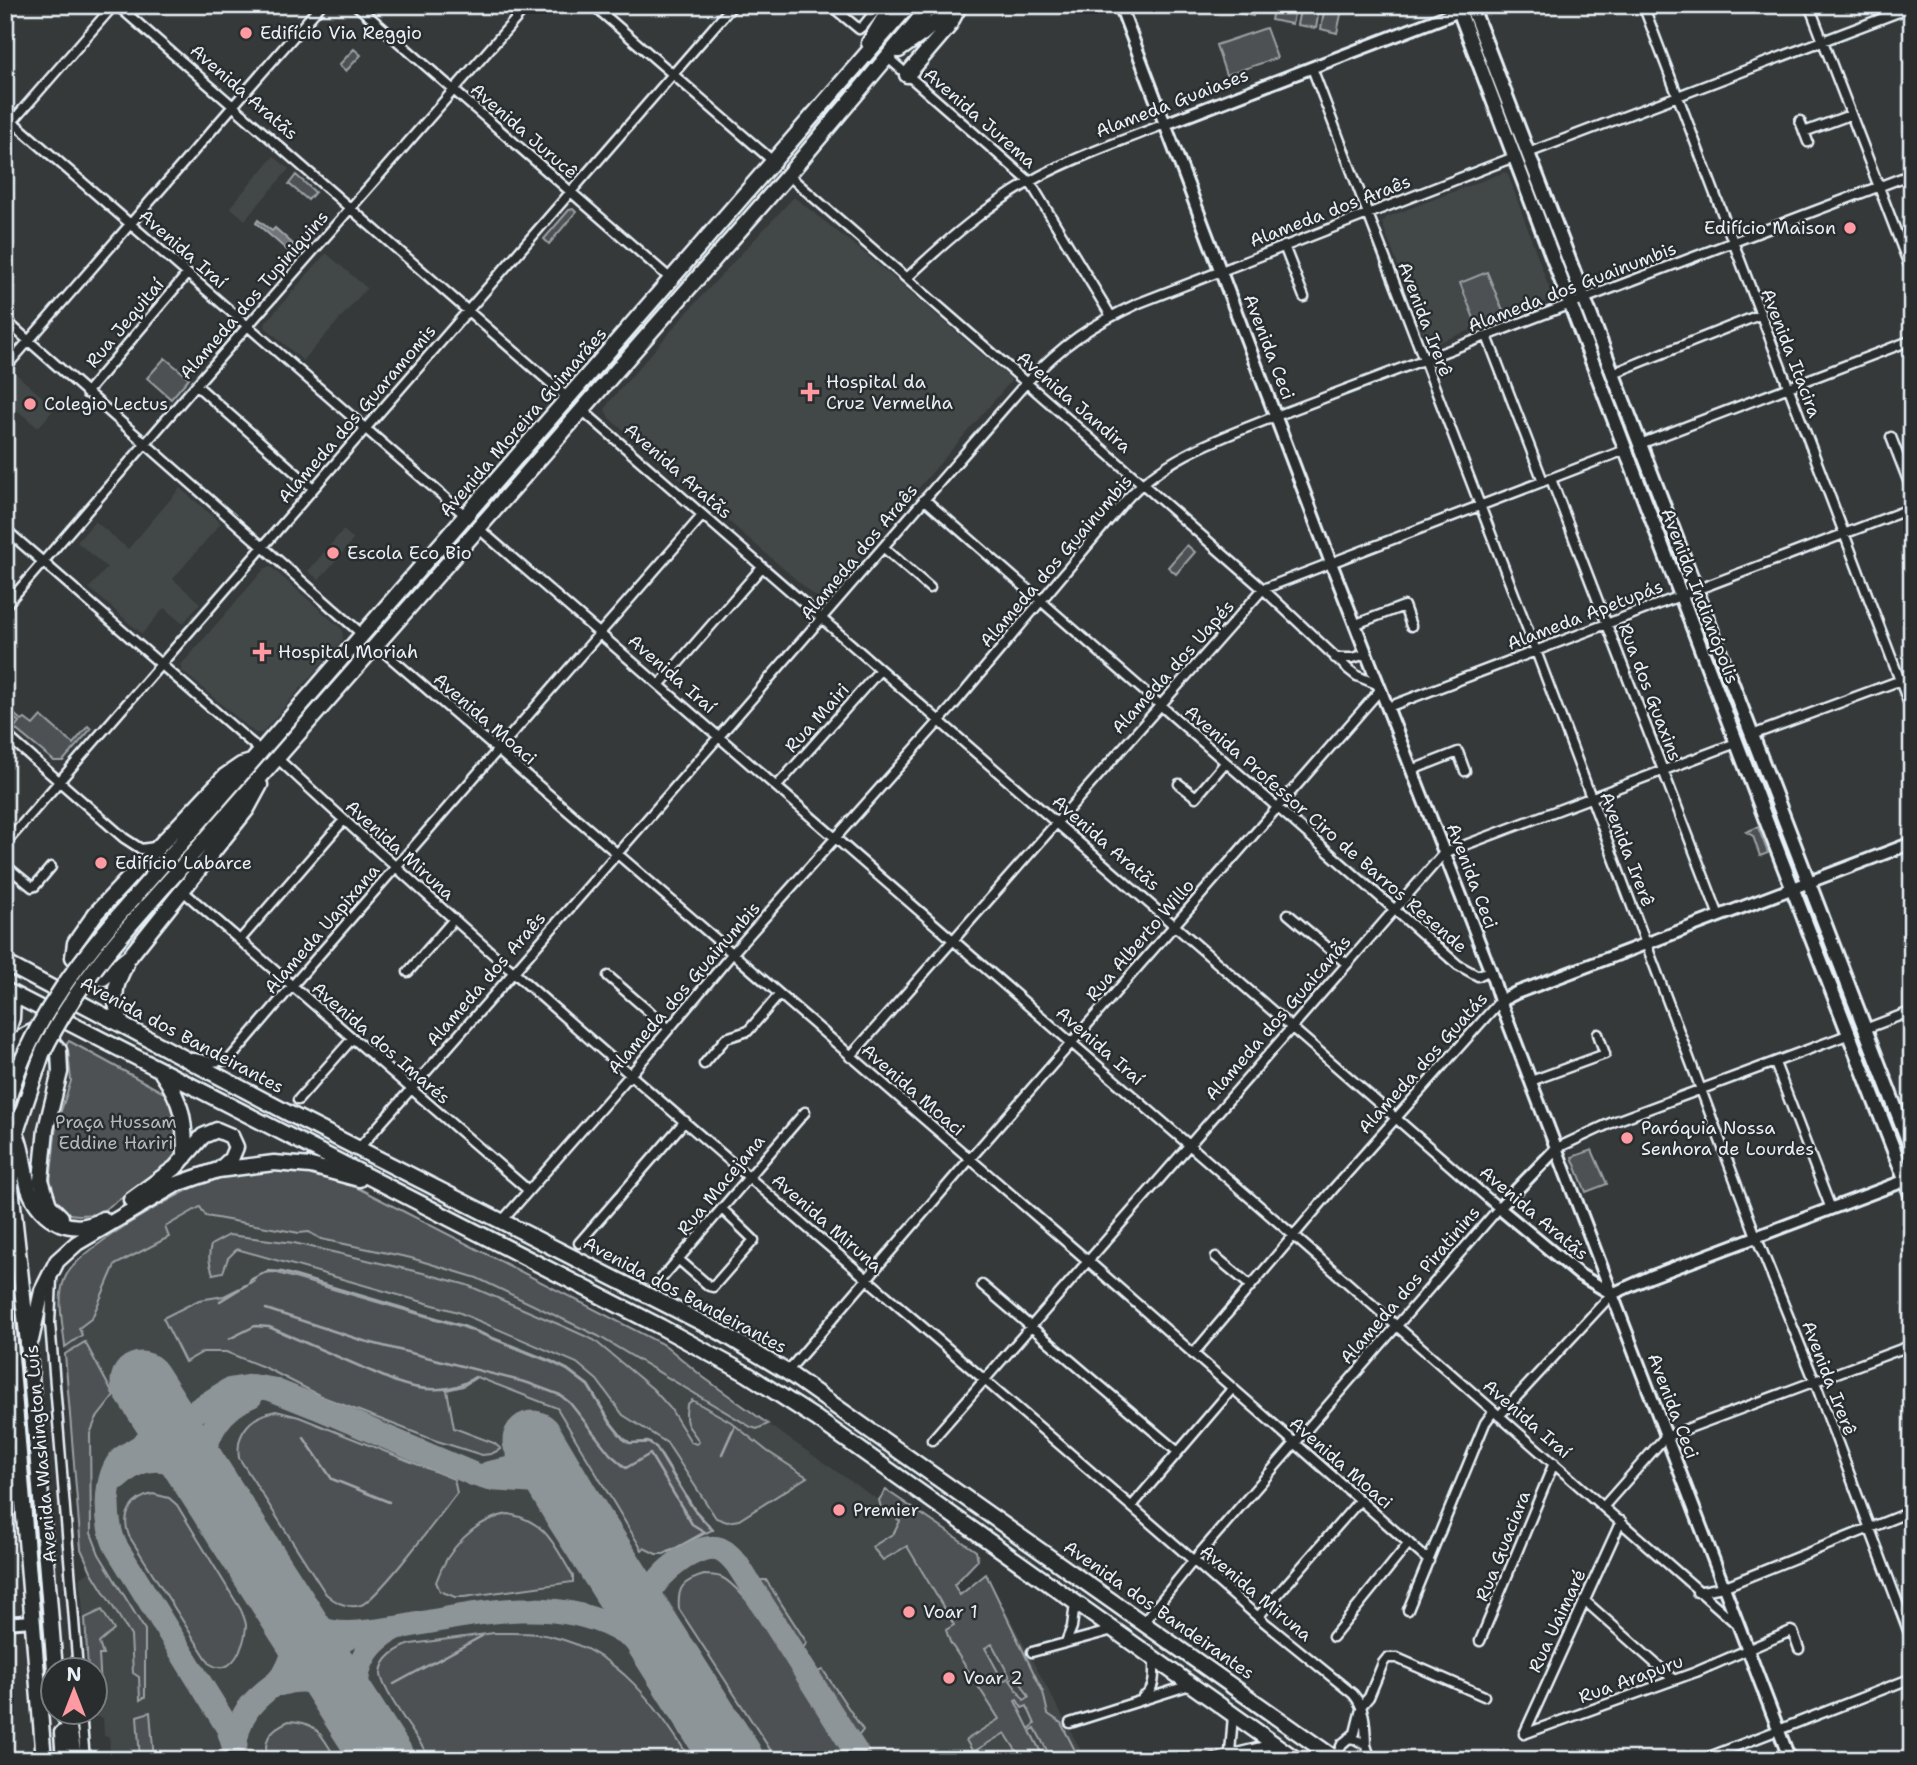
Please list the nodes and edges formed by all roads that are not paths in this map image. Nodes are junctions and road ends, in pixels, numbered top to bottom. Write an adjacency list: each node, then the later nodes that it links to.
1 (116, 5): 26 (street, Avenida Aratãs); 29 (street)
2 (321, 5): 26 (street)
3 (356, 5): 24 (street, Avenida Jurucê)
4 (528, 5): 24 (street, Alameda dos Tupiniquins)
5 (593, 5): 22 (street)
6 (733, 5): 22 (street, Alameda dos Guaramomis)
7 (830, 5): 8 (street)
8 (880, 5)
9 (892, 5): 20 (highway)
10 (909, 5): 20 (highway, Avenida Moreira Guimarães)
11 (931, 5): 19 (highway, Avenida Moreira Guimarães)
12 (958, 5): 19 (highway, Avenida Moreira Guimarães); 23 (highway)
13 (1120, 5): 31 (street, Avenida Ceci)
14 (1643, 5): 25 (street, Avenida Itacira)
15 (1809, 5): 18 (street)
16 (1467, 7): 21 (street, Alameda Guaiases); 35 (main road, Avenida Indianópolis); 36 (main road, Avenida Indianópolis)
17 (1912, 7): 18 (street)
18 (1823, 42): 25 (street); 27 (street)
19 (888, 57): 23 (street, Avenida Jurema); 39 (highway, Avenida Moreira Guimarães)
20 (858, 66): 37 (highway, Avenida Moreira Guimarães)
21 (1312, 68): 31 (street, Alameda Guaiases); 44 (street, Avenida Irerê)
22 (674, 74): 37 (street); 42 (street, Alameda dos Guaramomis)
23 (906, 75): 40 (street, Avenida Jurema)
24 (454, 91): 42 (street, Avenida Jurucê); 43 (street, Alameda dos Tupiniquins)
25 (1678, 96): 35 (street); 46 (street, Avenida Itacira)
26 (233, 106): 43 (street, Avenida Aratãs); 45 (street)
27 (1850, 114): 33 (street); 41 (street)
28 (5, 115): 29 (street, Avenida Iraí)
29 (13, 121): 32 (street); 45 (street, Avenida Iraí)
30 (1800, 121): 33 (street)
31 (1165, 124): 40 (street, Alameda Guaiases); 48 (street, Avenida Ceci)
32 (5, 130)
33 (1804, 132): 34 (street)
34 (1808, 142)
35 (1528, 153): 54 (main road, Avenida Indianópolis)
36 (1514, 157): 44 (street, Alameda dos Araês); 55 (main road, Avenida Indianópolis)
37 (774, 162): 52 (highway, Avenida Moreira Guimarães)
38 (1912, 174): 41 (street, Alameda dos Guainumbis)
39 (788, 175): 51 (street, Avenida Jandira); 72 (highway, Avenida Moreira Guimarães)
40 (1030, 182): 51 (street, Alameda Guaiases); 58 (street, Avenida Jurema)
41 (1878, 187): 46 (street, Alameda dos Guainumbis); 49 (street)
42 (571, 193): 52 (street, Avenida Jurucê); 56 (street, Alameda dos Guaramomis)
43 (351, 208): 56 (street, Avenida Aratãs); 60 (street, Alameda dos Tupiniquins)
44 (1366, 214): 47 (street, Alameda dos Araês); 64 (street, Avenida Irerê)
45 (131, 224): 50 (street, Avenida Iraí); 63 (street)
46 (1732, 242): 54 (street, Alameda dos Guainumbis); 57 (street, Avenida Itacira)
47 (1284, 246): 48 (street, Alameda dos Araês); 53 (street)
48 (1221, 270): 58 (street, Alameda dos Araês); 73 (street, Avenida Ceci)
49 (1912, 273)
50 (187, 274): 60 (street, Avenida Iraí); 70 (street, Rua Jequitaí)
51 (907, 278): 67 (street, Avenida Jandira)
52 (672, 280): 71 (highway, Avenida Moreira Guimarães)
53 (1304, 297)
54 (1583, 299): 55 (street, Alameda dos Guainumbis); 66 (main road, Avenida Indianópolis)
55 (1569, 303): 61 (street, Alameda dos Guainumbis); 78 (main road, Avenida Indianópolis)
56 (468, 310): 71 (street, Avenida Aratãs); 74 (street, Alameda dos Guaramomis)
57 (1759, 315): 66 (street); 69 (street, Avenida Itacira)
58 (1111, 316): 67 (street, Alameda dos Araês)
59 (5, 320): 63 (street)
60 (247, 326): 68 (street, Alameda dos Tupiniquins); 74 (street, Avenida Iraí)
61 (1487, 336): 64 (street, Alameda dos Guainumbis); 79 (street, Rua dos Guaxins)
62 (1912, 340): 69 (street)
63 (28, 341): 65 (street); 70 (street)
64 (1424, 360): 73 (street, Alameda dos Guainumbis); 84 (street, Avenida Irerê)
65 (5, 368)
66 (1611, 374): 77 (main road, Avenida Indianópolis)
67 (1026, 383): 80 (street, Avenida Jandira); 83 (street, Alameda dos Araês)
68 (196, 385): 76 (street, Alameda dos Tupiniquins); 81 (street)
69 (1787, 388): 77 (street); 90 (street, Avenida Itacira)
70 (86, 393): 76 (street)
71 (569, 399): 86 (highway, Avenida Moreira Guimarães)
72 (582, 410): 87 (street, Avenida Aratãs); 88 (highway, Avenida Moreira Guimarães)
73 (1276, 416): 80 (street, Alameda dos Guainumbis); 94 (street, Avenida Ceci)
74 (365, 429): 81 (street, Alameda dos Guaramomis); 86 (street, Avenida Iraí)
75 (1891, 437): 82 (street)
76 (145, 444): 91 (street); 93 (street, Alameda dos Tupiniquins)
77 (1640, 444): 98 (main road, Avenida Indianópolis)
78 (1625, 450): 79 (street, Alameda dos Uapés); 99 (main road, Avenida Indianópolis)
79 (1547, 480): 84 (street, Alameda dos Uapés); 104 (street, Rua dos Guaxins)
80 (1143, 482): 97 (street, Avenida Jandira); 100 (street, Alameda dos Guainumbis)
81 (313, 488): 91 (street, Alameda dos Guaramomis)
82 (1912, 491)
83 (924, 499): 92 (street, Alameda dos Araês); 100 (street, Avenida Professor Ciro de Barros Resende)
84 (1479, 505): 94 (street, Alameda dos Uapés); 109 (street, Avenida Irerê)
85 (1912, 508): 90 (street, Alameda Apetupás)
86 (466, 516): 107 (highway, Avenida Moreira Guimarães)
87 (702, 516): 95 (street, Avenida Aratãs); 106 (street, Alameda Uapixana)
88 (478, 528): 106 (street, Avenida Iraí); 108 (highway, Avenida Moreira Guimarães)
89 (5, 529): 93 (street)
90 (1844, 535): 98 (street, Alameda Apetupás); 115 (street, Avenida Itacira)
91 (262, 547): 107 (street); 112 (street, Alameda dos Guaramomis)
92 (884, 548): 96 (street); 102 (street, Alameda dos Araês)
93 (43, 562): 101 (street, Alameda dos Tupiniquins); 112 (street)
94 (1331, 563): 97 (street, Alameda dos Uapés); 103 (street, Avenida Ceci)
95 (762, 567): 102 (street, Avenida Aratãs); 116 (street)
96 (930, 588)
97 (1264, 589): 111 (street, Avenida Jandira); 118 (street, Alameda dos Uapés)
98 (1698, 590): 99 (street, Alameda Apetupás); 124 (main road, Avenida Indianópolis)
99 (1682, 596): 104 (street, Alameda Apetupás); 125 (main road, Avenida Indianópolis)
100 (1042, 601): 118 (street, Avenida Professor Ciro de Barros Resende); 121 (street, Alameda dos Guainumbis)
101 (5, 606)
102 (822, 620): 113 (street, Avenida Aratãs); 123 (street, Alameda dos Araês)
103 (1356, 624): 105 (street); 110 (street, Avenida Ceci)
104 (1607, 624): 109 (street, Alameda Apetupás); 131 (street, Rua dos Guaxins)
105 (1411, 626)
106 (600, 633): 116 (street, Avenida Iraí); 126 (street, Alameda Uapixana)
107 (363, 635): 127 (highway, Avenida Moreira Guimarães)
108 (376, 645): 126 (street, Avenida Moaci); 128 (highway, Avenida Moreira Guimarães)
109 (1536, 650): 119 (street, Alameda Apetupás); 137 (street, Avenida Irerê)
110 (1366, 653): 111 (street); 117 (street, Avenida Ceci)
111 (1335, 658): 117 (street, Avenida Jandira)
112 (161, 664): 127 (street); 134 (street, Alameda dos Guaramomis)
113 (880, 670): 121 (street, Avenida Aratãs); 136 (street, Rua Mairi)
114 (1912, 676): 115 (street)
115 (1900, 680): 120 (street, Avenida Itacira); 124 (street)
116 (660, 684): 123 (street, Avenida Iraí)
117 (1380, 687): 119 (street, Avenida Ceci); 138 (street, Rua Alberto Willo)
118 (1159, 705): 129 (street, Avenida Professor Ciro de Barros Resende); 140 (street, Alameda dos Uapés)
119 (1388, 707): 130 (street, Avenida Ceci)
120 (1912, 712)
121 (939, 721): 140 (street, Avenida Aratãs); 141 (street, Alameda dos Guainumbis)
122 (5, 734): 134 (street)
123 (719, 734): 136 (street, Avenida Iraí); 145 (street, Alameda dos Araês)
124 (1752, 735): 150 (main road, Avenida Indianópolis)
125 (1736, 743): 131 (street, Alameda dos Guaicanãs); 151 (main road, Avenida Indianópolis)
126 (497, 750): 145 (street, Avenida Moaci); 149 (street, Alameda Uapixana)
127 (257, 757): 143 (highway); 194 (highway, Avenida Moreira Guimarães, bridge)
128 (277, 758): 133 (highway, Avenida Moreira Guimarães); 139 (street, Avenida Miruna)
129 (1225, 763): 135 (street); 138 (street, Avenida Professor Ciro de Barros Resende)
130 (1412, 770): 132 (street); 146 (street, Avenida Ceci)
131 (1664, 770): 137 (street, Alameda dos Guaicanãs); 155 (street, Rua dos Guaxins)
132 (1465, 771)
133 (262, 776): 152 (highway); 198 (highway, Avenida Moreira Guimarães, bridge)
134 (59, 781): 142 (street, Alameda dos Guaramomis); 143 (street)
135 (1179, 784)
136 (777, 786): 141 (street, Avenida Iraí)
137 (1590, 799): 146 (street, Alameda dos Guaicanãs); 160 (street, Avenida Irerê)
138 (1276, 807): 153 (street, Avenida Professor Ciro de Barros Resende); 157 (street, Rua Alberto Willo)
139 (344, 820): 149 (street, Avenida Miruna); 158 (street)
140 (1056, 822): 157 (street, Avenida Aratãs); 159 (street, Alameda dos Uapés)
141 (835, 838): 159 (street, Avenida Iraí); 161 (street, Alameda dos Guainumbis)
142 (7, 840)
143 (164, 843): 162 (highway)
144 (1912, 843): 150 (street, Alameda dos Guatás)
145 (616, 853): 161 (street, Avenida Moaci); 167 (street, Alameda dos Araês)
146 (1444, 853): 153 (street, Alameda dos Guaicanãs); 165 (street, Avenida Ceci)
147 (5, 865): 148 (street)
148 (51, 867)
149 (396, 868): 156 (street, Avenida Miruna); 169 (street, Alameda Uapixana)
150 (1808, 883): 151 (street, Alameda dos Guatás); 177 (main road, Avenida Indianópolis)
151 (1792, 889): 155 (street, Alameda dos Guatás); 179 (main road, Avenida Indianópolis)
152 (183, 891): 158 (street, Avenida dos Imarés); 162 (highway)
153 (1394, 910): 164 (street, Alameda dos Guaicanãs); 165 (street, Avenida Professor Ciro de Barros Resende)
154 (1288, 914): 164 (street)
155 (1719, 916): 160 (street, Alameda dos Guatás)
156 (454, 919): 166 (street); 167 (street, Avenida Miruna)
157 (1174, 925): 175 (street, Avenida Aratãs); 182 (street, Rua Alberto Willo)
158 (240, 940): 169 (street, Avenida dos Imarés)
159 (953, 940): 182 (street, Avenida Iraí); 185 (street, Alameda dos Uapés)
160 (1646, 943): 172 (street, Alameda dos Guatás); 192 (street, Avenida Irerê)
161 (732, 954): 171 (street, Avenida Moaci); 176 (street, Alameda dos Guainumbis)
162 (130, 956): 174 (highway)
163 (5, 963): 174 (highway, Avenida dos Bandeirantes)
164 (1347, 964): 175 (street, Alameda dos Guaicanãs)
165 (1490, 970): 172 (street, Avenida Ceci)
166 (408, 972)
167 (514, 972): 189 (street, Avenida Miruna); 191 (street, Alameda dos Araês)
168 (608, 976): 176 (street)
169 (292, 986): 180 (street, Avenida dos Imarés); 183 (street, Alameda Uapixana)
170 (9, 992): 181 (highway); 188 (highway)
171 (779, 995): 185 (street, Avenida Moaci); 187 (street)
172 (1500, 1002): 190 (street, Avenida Ceci); 196 (street, Alameda dos Guatás)
173 (1912, 1011): 177 (street)
174 (122, 1025): 183 (highway, Avenida dos Bandeirantes)
175 (1292, 1027): 196 (street, Avenida Aratãs); 199 (street, Alameda dos Guaicanãs)
176 (668, 1028): 189 (street, Alameda dos Guainumbis)
177 (1865, 1029): 202 (main road, Avenida Indianópolis)
178 (1598, 1034): 190 (street)
179 (1850, 1034): 186 (street, Alameda dos Piratinins); 208 (main road, Avenida Indianópolis)
180 (352, 1039): 191 (street, Avenida dos Imarés); 193 (street)
181 (5, 1040)
182 (1072, 1042): 199 (street, Avenida Iraí); 204 (street, Rua Alberto Willo)
183 (166, 1050): 201 (highway, Avenida dos Bandeirantes)
184 (5, 1051): 215 (highway)
185 (850, 1057): 204 (street, Avenida Moaci)
186 (1774, 1063): 192 (street, Alameda dos Piratinins); 213 (street)
187 (704, 1064)
188 (160, 1070): 203 (highway); 207 (highway)
189 (631, 1074): 197 (street, Avenida Miruna); 209 (street, Alameda dos Guainumbis)
190 (1531, 1081): 200 (street, Avenida Ceci)
191 (411, 1090): 201 (street, Alameda dos Araês); 209 (street, Avenida dos Imarés)
192 (1702, 1090): 200 (street, Alameda dos Piratinins); 217 (street, Avenida Irerê)
193 (298, 1100)
194 (5, 1112)
195 (805, 1112): 206 (street, Rua Macejana)
196 (1396, 1118): 211 (street, Avenida Aratãs); 216 (street, Alameda dos Guatás)
197 (685, 1121): 206 (street, Avenida Miruna); 219 (street)
198 (16, 1132): 215 (highway); 233 (highway, Avenida Washington Luís)
199 (1189, 1145): 216 (street, Avenida Iraí); 222 (street, Alameda dos Guaicanãs)
200 (1557, 1148): 211 (street, Alameda dos Piratinins); 228 (street, Avenida Ceci)
201 (358, 1149): 214 (highway, Avenida dos Bandeirantes)
202 (1912, 1151)
203 (185, 1157): 205 (highway); 215 (highway)
204 (969, 1160): 222 (street, Avenida Moaci); 224 (street, Rua Alberto Willo)
205 (218, 1170): 207 (highway); 218 (highway)
206 (750, 1176): 212 (street, Rua Macejana); 224 (street, Avenida Miruna)
207 (373, 1180): 259 (highway)
208 (1909, 1180): 210 (main road, Avenida Indianópolis); 213 (street)
209 (528, 1190): 214 (street, Alameda dos Guainumbis)
210 (1912, 1198)
211 (1499, 1208): 228 (street, Avenida Aratãs); 231 (street, Alameda dos Piratinins)
212 (722, 1209): 221 (street, Rua Macejana); 221 (street)
213 (1831, 1209): 217 (street)
214 (502, 1220): 235 (highway, Avenida dos Bandeirantes)
215 (73, 1227)
216 (1294, 1236): 227 (street, Alameda dos Guatás); 231 (street, Avenida Iraí)
217 (1756, 1236): 228 (street); 237 (street, Avenida Irerê)
218 (77, 1243): 233 (highway); 275 (street, Avenida Washington Luís)
219 (579, 1243)
220 (1216, 1257): 227 (street)
221 (678, 1259): 223 (street, Rua Macejana)
222 (1087, 1261): 230 (street, Alameda dos Guaicanãs); 234 (street, Avenida Moaci)
223 (662, 1278)
224 (866, 1278): 235 (street, Rua Alberto Willo); 236 (street, Avenida Miruna)
225 (5, 1283): 229 (highway, Avenida Washington Luís)
226 (982, 1285): 230 (street)
227 (1251, 1286): 234 (street, Alameda dos Guatás)
228 (1612, 1294): 239 (street); 240 (street, Avenida Ceci)
229 (7, 1322): 246 (highway, Avenida Washington Luís)
230 (1031, 1327): 236 (street, Alameda dos Guaicanãs); 244 (street)
231 (1397, 1328): 239 (street, Avenida Iraí); 242 (street, Alameda dos Piratinins)
232 (1912, 1345): 237 (street)
233 (29, 1352): 274 (highway, Avenida Washington Luís)
234 (1193, 1354): 238 (street, Avenida Moaci)
235 (787, 1371): 264 (highway, Avenida dos Bandeirantes)
236 (985, 1378): 241 (street, Alameda dos Guaicanãs); 248 (street, Avenida Miruna)
237 (1815, 1382): 240 (street); 252 (street, Avenida Irerê)
238 (1232, 1389): 242 (street, Avenida Moaci); 244 (street)
239 (1496, 1414): 245 (street, Avenida Iraí); 255 (street)
240 (1665, 1437): 249 (street); 256 (street, Avenida Ceci)
241 (932, 1440)
242 (1296, 1444): 247 (street, Avenida Moaci); 254 (street, Alameda dos Piratinins)
243 (5, 1450): 246 (street)
244 (1178, 1452): 248 (street)
245 (1554, 1463): 249 (street, Avenida Iraí); 270 (street, Rua Guaciara)
246 (21, 1465): 262 (highway, Avenida Washington Luís)
247 (1360, 1500): 253 (street, Avenida Moaci); 261 (street)
248 (1132, 1506): 254 (street, Avenida Miruna)
249 (1604, 1506): 251 (street, Avenida Iraí)
250 (1912, 1511): 252 (street)
251 (1621, 1521): 257 (street, Avenida Iraí); 258 (street, Rua Uaimaré)
252 (1868, 1527): 256 (street); 268 (street, Avenida Irerê)
253 (1409, 1543): 255 (street, Avenida Moaci); 267 (street)
254 (1193, 1561): 261 (street, Avenida Miruna); 264 (street, Alameda dos Piratinins)
255 (1429, 1561): 260 (street)
256 (1723, 1587): 257 (street); 265 (street, Avenida Ceci)
257 (1697, 1592): 265 (street, Avenida Iraí)
258 (1584, 1600): 278 (street); 289 (street, Rua Uaimaré)
259 (1075, 1603): 266 (highway); 269 (street)
260 (1408, 1610)
261 (1258, 1617): 282 (street, Avenida Miruna)
262 (32, 1621): 263 (street); 295 (highway, Avenida Washington Luís)
263 (5, 1623)
264 (1143, 1623): 294 (highway, Avenida dos Bandeirantes)
265 (1739, 1626): 272 (street, Avenida Ceci)
266 (1113, 1630): 269 (street); 276 (highway)
267 (1333, 1637)
268 (1912, 1641)
269 (1066, 1642): 273 (street)
270 (1480, 1642)
271 (1799, 1649): 272 (street, Rua Arapuru)
272 (1749, 1650): 278 (street, Rua Arapuru); 288 (street, Avenida Ceci)
273 (1032, 1652)
274 (54, 1656)
275 (77, 1656)
276 (1154, 1660): 279 (highway); 281 (street)
277 (1912, 1678): 288 (street)
278 (1674, 1680): 289 (street, Rua Arapuru)
279 (1190, 1685): 281 (street); 283 (highway)
280 (1484, 1696): 282 (street)
281 (1138, 1701): 284 (street)
282 (1362, 1705): 290 (street); 292 (street)
283 (1233, 1715): 291 (highway); 293 (street)
284 (1070, 1723)
285 (62, 1726): 296 (highway)
286 (69, 1726): 297 (highway)
287 (82, 1726): 298 (street)
288 (1778, 1730): 302 (street); 303 (street, Avenida Ceci)
289 (1524, 1734)
290 (1349, 1738): 292 (street); 294 (street)
291 (1274, 1744): 293 (street); 300 (highway)
292 (1366, 1745): 301 (street)
293 (1230, 1753): 299 (street)
294 (1335, 1759)
295 (44, 1760)
296 (64, 1760)
297 (75, 1760)
298 (85, 1760)
299 (1207, 1760)
300 (1297, 1760)
301 (1371, 1760)
302 (1701, 1760)
303 (1790, 1760)

